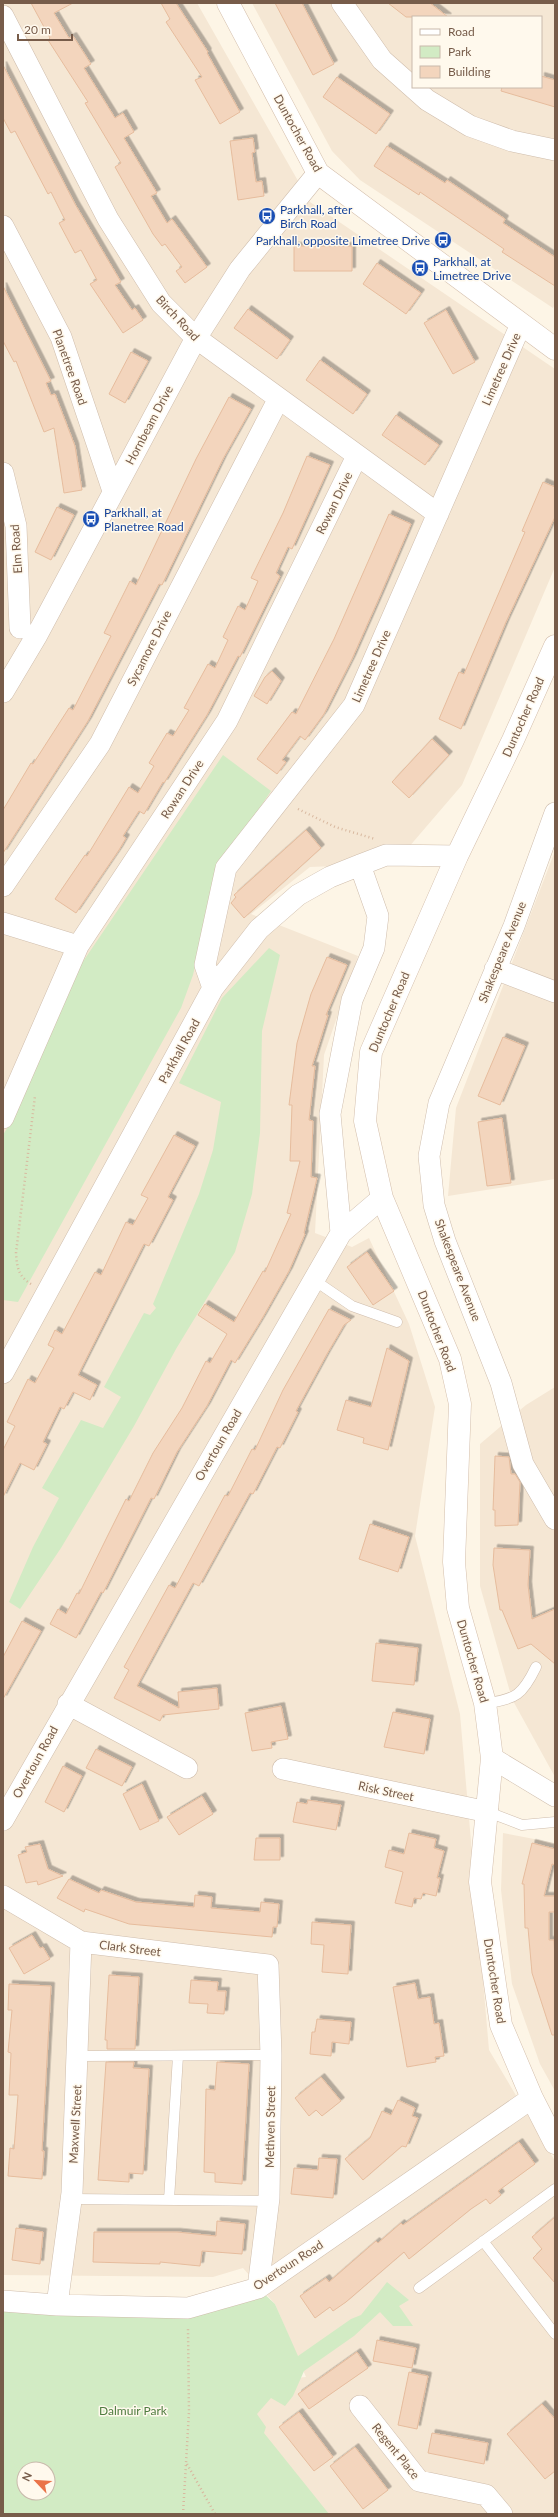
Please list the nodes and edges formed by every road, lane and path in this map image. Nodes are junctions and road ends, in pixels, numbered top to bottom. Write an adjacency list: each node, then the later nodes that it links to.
1 (228, 3): 7 (main road, Duntocher Road)
2 (342, 3): 4 (street)
3 (3, 16): 10 (street, Birch Road)
4 (412, 87)
5 (414, 88): 6 (street)
6 (555, 150)
7 (318, 173): 9 (main road, Duntocher Road); 10 (street, Hornbeam Drive)
8 (3, 226): 15 (street, Planetree Road)
9 (521, 324): 11 (main road, Duntocher Road); 16 (street, Limetree Drive)
10 (196, 338): 12 (street, Birch Road); 15 (street, Hornbeam Drive)
11 (555, 349)
12 (278, 400): 13 (street, Birch Road); 25 (street, Sycamore Drive)
13 (356, 456): 16 (street, Birch Road); 27 (street, Rowan Drive)
14 (3, 472): 17 (street, Elm Road)
15 (113, 491): 17 (street, Hornbeam Drive)
16 (438, 514): 20 (street, Limetree Drive)
17 (20, 628): 19 (street, Hornbeam Drive)
18 (555, 646): 23 (main road, Duntocher Road)
19 (3, 692)
20 (281, 797): 22 (path); 29 (street, Limetree Drive)
21 (555, 813): 28 (street, Shakespeare Avenue)
22 (386, 855): 23 (street, Parkhall Road); 24 (street, Parkhall Road)
23 (457, 856): 33 (main road, Duntocher Road)
24 (360, 865): 29 (street, Parkhall Road); 34 (street)
25 (3, 886)
26 (3, 923): 27 (street)
27 (78, 946): 32 (street, Rowan Drive)
28 (495, 969): 30 (street); 39 (street, Shakespeare Avenue)
29 (213, 988): 36 (street, Parkhall Road)
30 (555, 992)
31 (35, 1094): 36 (path)
32 (3, 1118)
33 (382, 1198): 34 (street, Overtoun Road); 41 (main road, Duntocher Road)
34 (341, 1233): 35 (street, Overtoun Road)
35 (314, 1280): 37 (lane); 42 (street, Overtoun Road)
36 (46, 1293): 38 (street, Parkhall Road)
37 (397, 1322)
38 (3, 1373)
39 (555, 1519)
40 (536, 1667): 41 (lane)
41 (485, 1703): 43 (main road, Duntocher Road)
42 (68, 1704): 44 (street); 48 (street, Overtoun Road)
43 (492, 1758): 46 (street); 47 (main road, Duntocher Road)
44 (187, 1768)
45 (283, 1770): 47 (street, Risk Street)
46 (555, 1796)
47 (488, 1812): 49 (lane); 56 (main road, Duntocher Road)
48 (3, 1820)
49 (555, 1822)
50 (3, 1896): 51 (street, Clark Street)
51 (81, 1942): 52 (street, Clark Street); 54 (street, Maxwell Street)
52 (268, 1965): 53 (street, Methven Street)
53 (271, 2055): 55 (lane); 61 (street, Methven Street)
54 (78, 2056): 55 (lane); 59 (street, Maxwell Street)
55 (178, 2056): 60 (lane)
56 (532, 2098): 57 (main road, Duntocher Road); 63 (street, Overtoun Road)
57 (555, 2143)
58 (555, 2189): 62 (lane)
59 (71, 2199): 60 (lane); 66 (street, Maxwell Street)
60 (169, 2200): 61 (lane)
61 (269, 2201): 63 (street, Methven Street)
62 (483, 2241): 64 (lane); 68 (lane)
63 (258, 2288): 67 (street, Overtoun Road)
64 (419, 2288)
65 (3, 2301): 66 (street, Overtoun Road)
66 (57, 2305): 67 (street, Overtoun Road)
67 (188, 2308): 70 (path)
68 (555, 2334)
69 (360, 2406): 73 (street, Regent Place)
70 (186, 2463): 71 (path); 72 (path)
71 (184, 2514)
72 (215, 2514)
73 (502, 2514)

